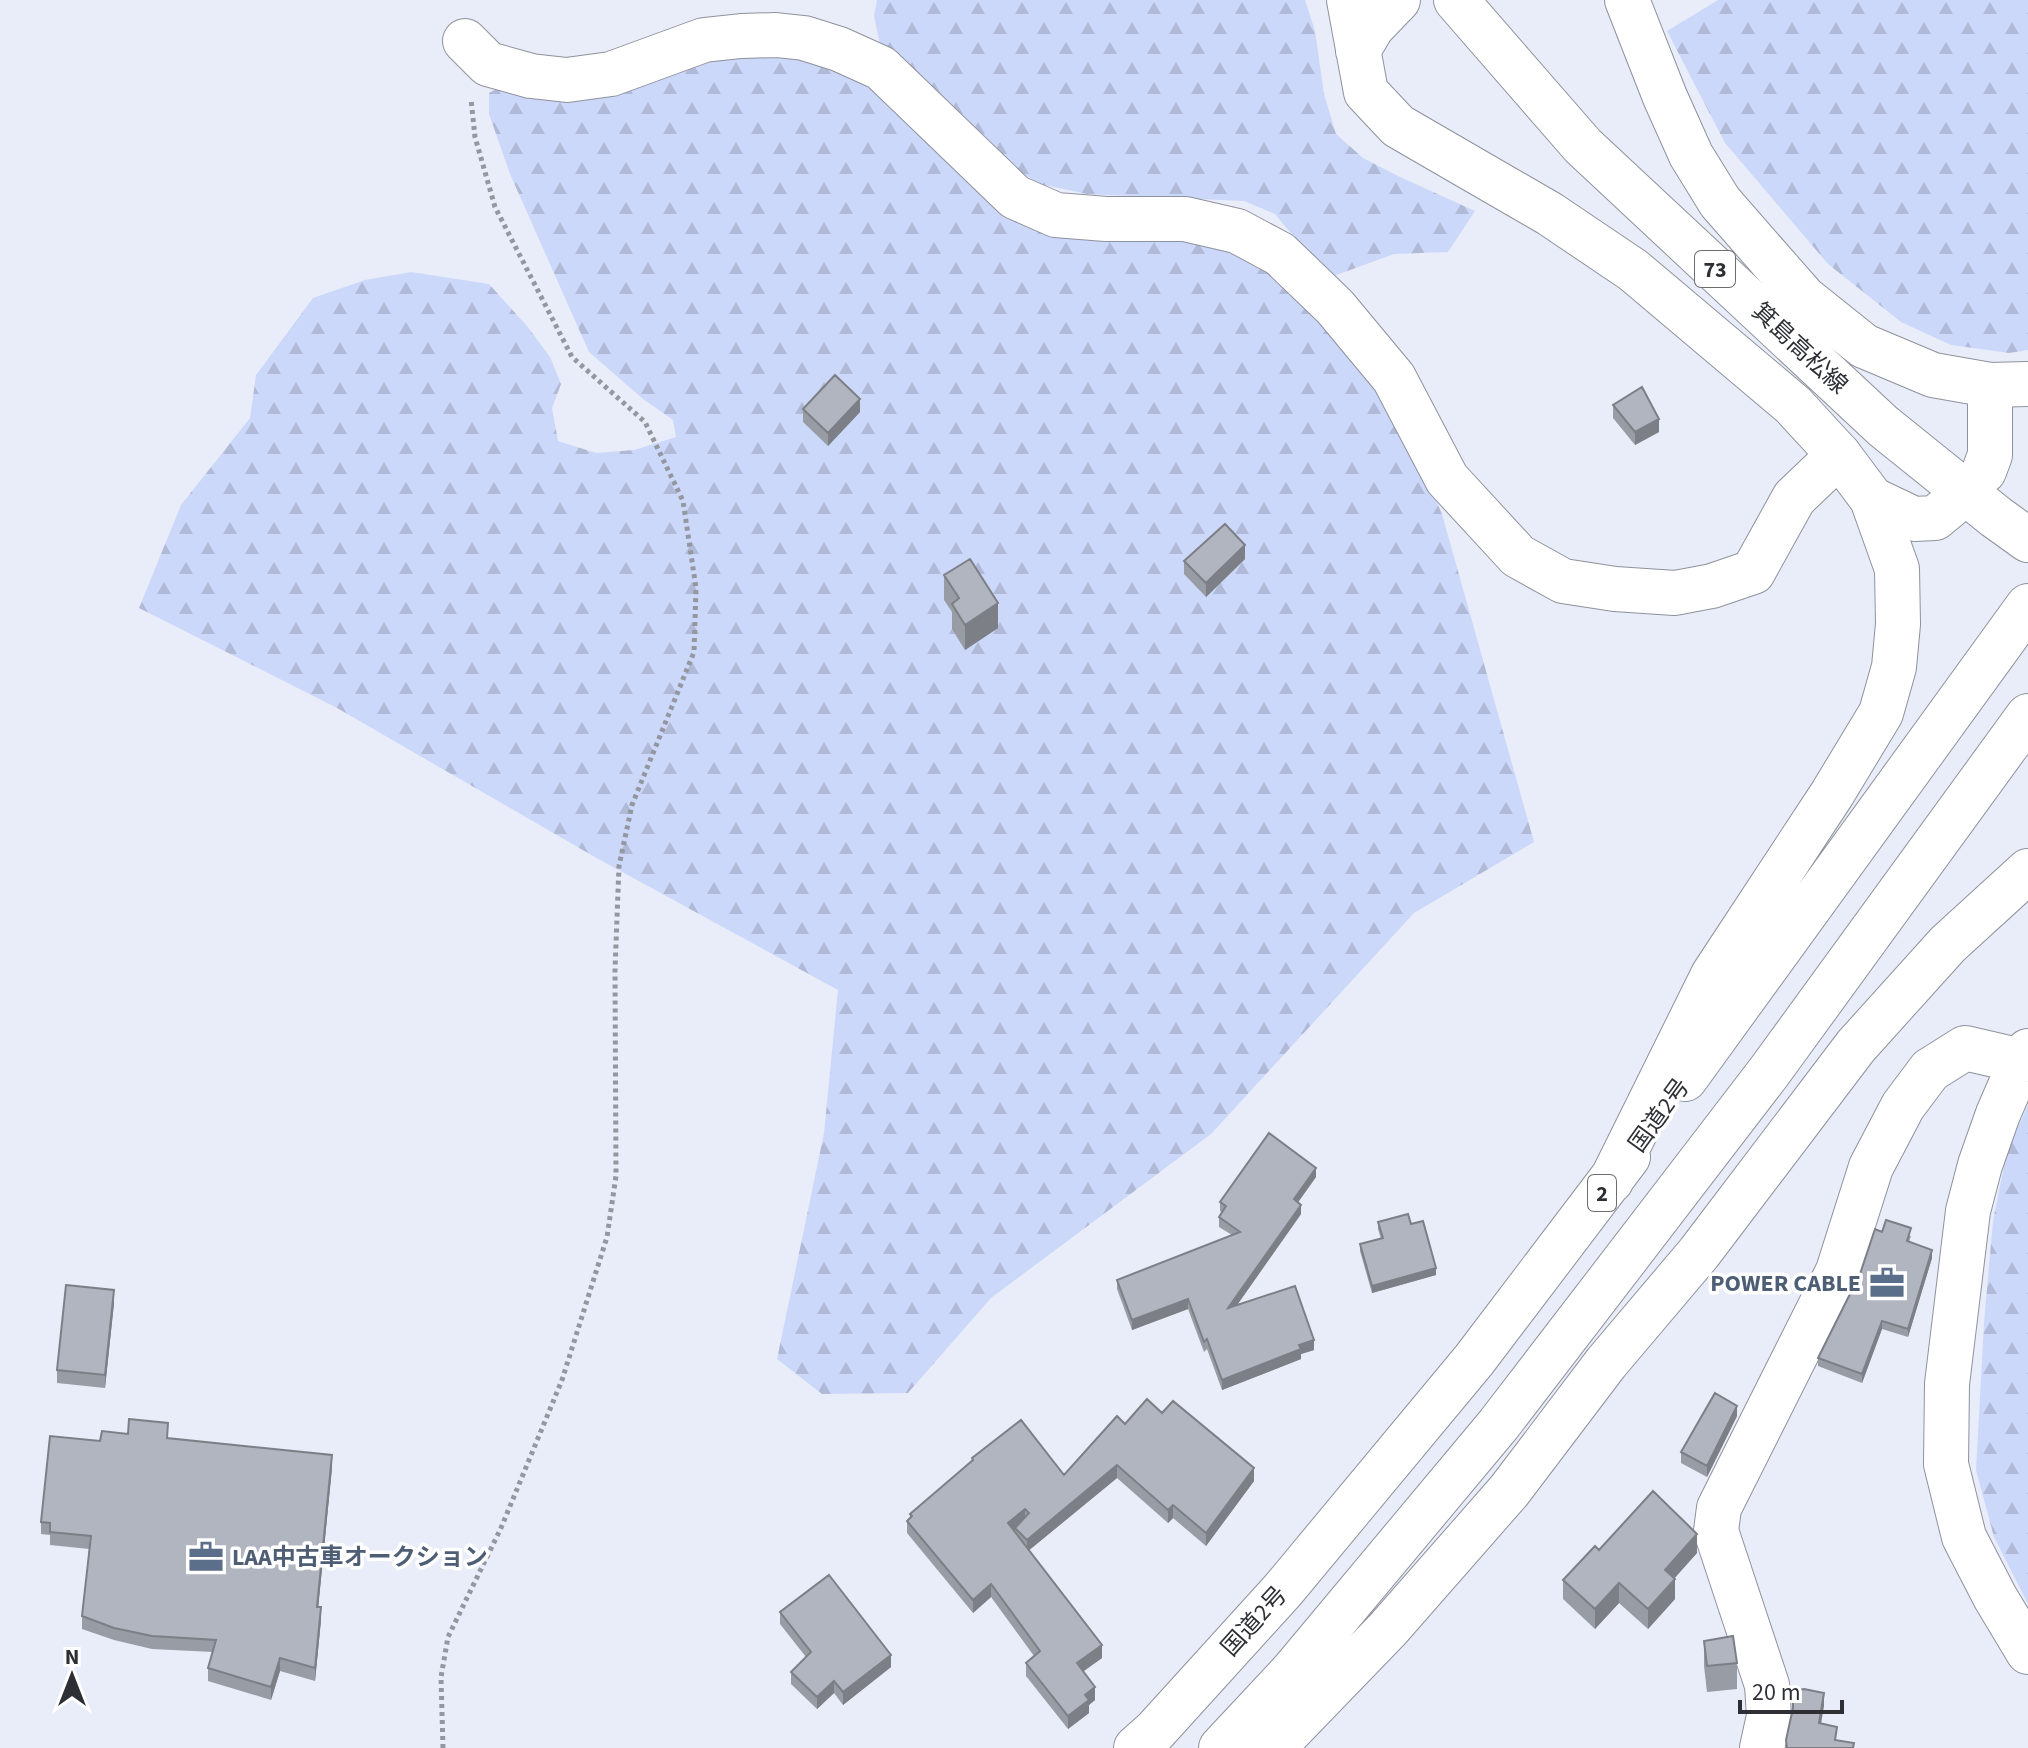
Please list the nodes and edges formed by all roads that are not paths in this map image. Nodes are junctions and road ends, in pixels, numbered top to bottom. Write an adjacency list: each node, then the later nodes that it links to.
1 (1349, 0): 6 (main road)
2 (1398, 0): 6 (main road)
3 (1456, 0): 12 (main road, 箕島高松線 / 73)
4 (1627, 0): 7 (main road)
5 (465, 41): 8 (main road)
6 (1358, 51): 8 (main road)
7 (2009, 384): 9 (main road)
8 (1839, 455): 10 (main road)
9 (1984, 471)
10 (1872, 499): 11 (main road); 17 (main road)
11 (1952, 504)
12 (2012, 528)
13 (2028, 606): 17 (main road, 国道2号 / 2)
14 (2028, 716): 20 (main road)
15 (2028, 871): 21 (main road)
16 (2024, 1056): 18 (main road); 22 (main road)
17 (1611, 1181): 19 (main road, 国道2号 / 2)
18 (2028, 1652)
19 (1136, 1748)
20 (1221, 1748)
21 (1273, 1748)
22 (1762, 1748)

